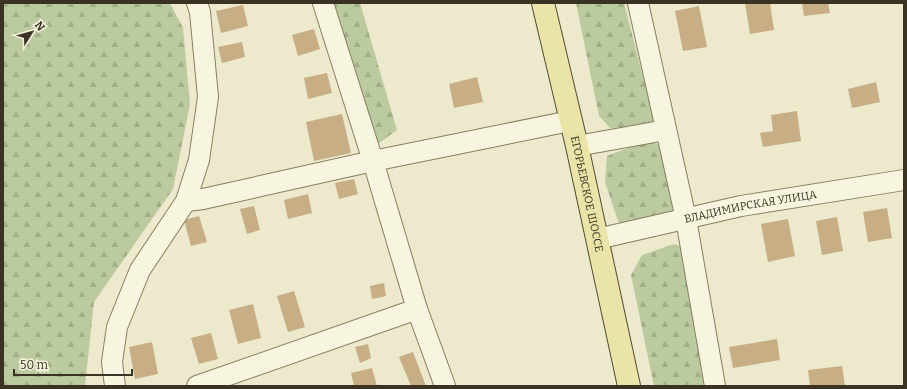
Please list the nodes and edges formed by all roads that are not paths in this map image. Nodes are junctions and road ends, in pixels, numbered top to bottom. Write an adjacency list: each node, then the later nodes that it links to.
1 (197, 3): 10 (street)
2 (323, 3): 8 (street)
3 (543, 3): 5 (main road, ЕГОРЬЕВСКОЕ ШОССЕ)
4 (638, 3): 6 (street)
5 (570, 121): 7 (main road, ЕГОРЬЕВСКОЕ ШОССЕ); 8 (street)
6 (666, 130): 7 (street); 11 (street)
7 (577, 146): 12 (main road, ЕГОРЬЕВСКОЕ ШОССЕ)
8 (373, 160): 10 (street); 13 (street)
9 (904, 180): 11 (street, ВЛАДИМИРСКАЯ УЛИЦА)
10 (186, 201): 14 (street)
11 (686, 219): 12 (street, ВЛАДИМИРСКАЯ УЛИЦА); 18 (street)
12 (597, 239): 17 (main road, ЕГОРЬЕВСКОЕ ШОССЕ)
13 (417, 309): 15 (street); 16 (street)
14 (115, 386)
15 (197, 386)
16 (445, 386)
17 (629, 386)
18 (715, 386)

